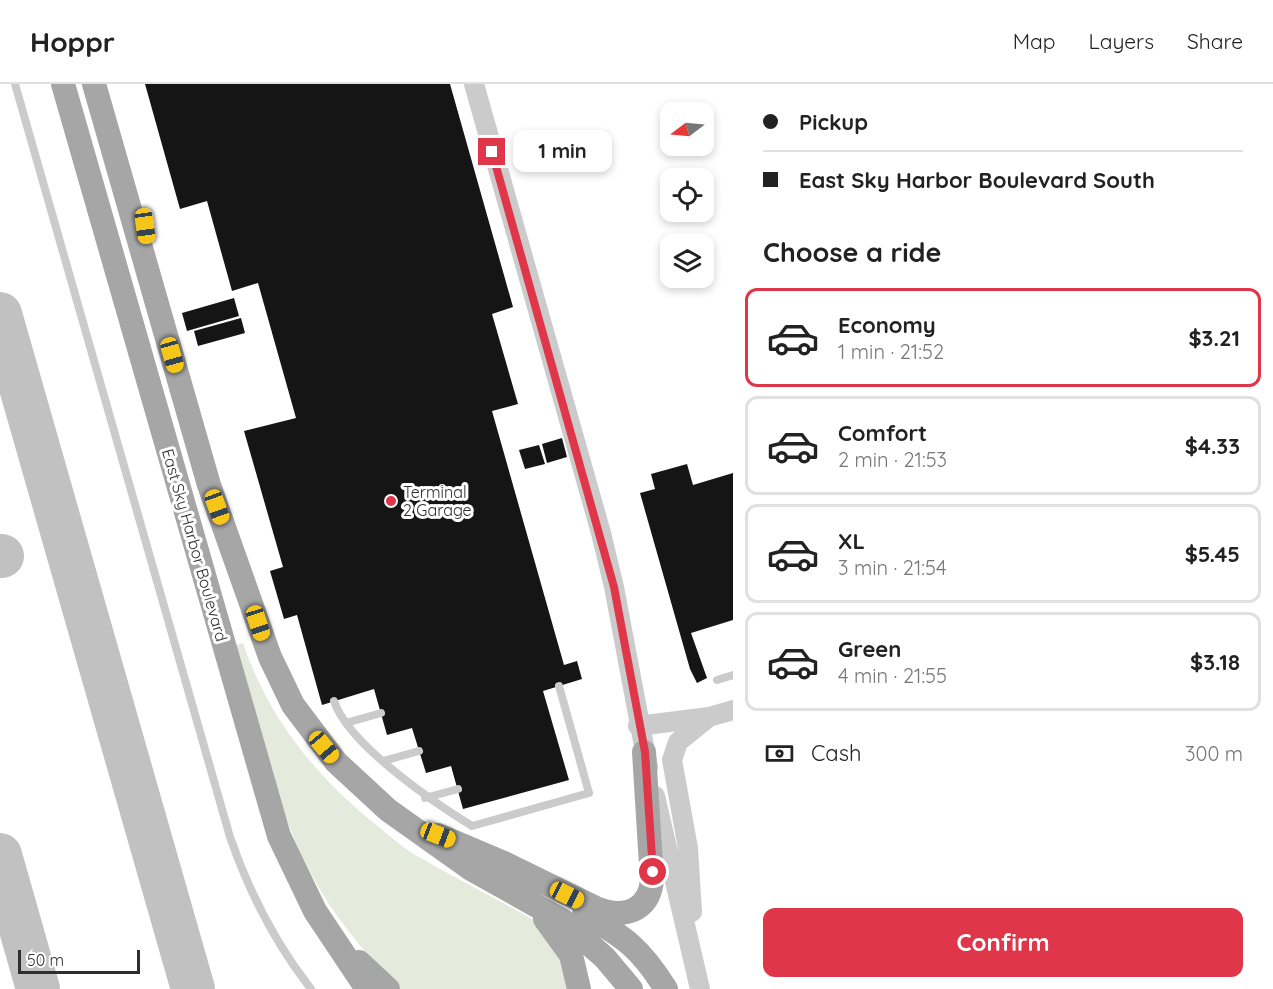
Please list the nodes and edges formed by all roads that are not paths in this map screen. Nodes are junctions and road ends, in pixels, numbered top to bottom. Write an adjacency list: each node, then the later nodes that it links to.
1 (15, 84): 25 (lane)
2 (63, 84): 23 (main road, East Sky Harbor Boulevard)
3 (94, 84): 6 (main road, East Sky Harbor Boulevard)
4 (109, 84): 6 (main road)
5 (474, 84): 15 (street)
6 (153, 290): 21 (main road, East Sky Harbor Boulevard)
7 (733, 675): 8 (lane)
8 (717, 680)
9 (559, 686): 20 (lane)
10 (334, 701): 14 (lane)
11 (733, 710): 13 (street)
12 (381, 713): 14 (lane)
13 (709, 717): 15 (street); 24 (street)
14 (345, 723): 18 (lane)
15 (638, 726): 17 (street)
16 (419, 751): 18 (lane)
17 (645, 752): 21 (main road); 24 (street)
18 (383, 761): 20 (lane)
19 (458, 789): 20 (lane)
20 (425, 798)
21 (405, 823): 22 (main road, East Sky Harbor Boulevard); 30 (main road)
22 (529, 902): 28 (main road); 29 (main road, East Sky Harbor Boulevard)
23 (315, 911): 26 (main road, East Sky Harbor Boulevard); 27 (main road)
24 (694, 965): 31 (street)
25 (311, 989)
26 (367, 989)
27 (388, 989)
28 (579, 989)
29 (631, 989)
30 (666, 989)
31 (700, 989)

